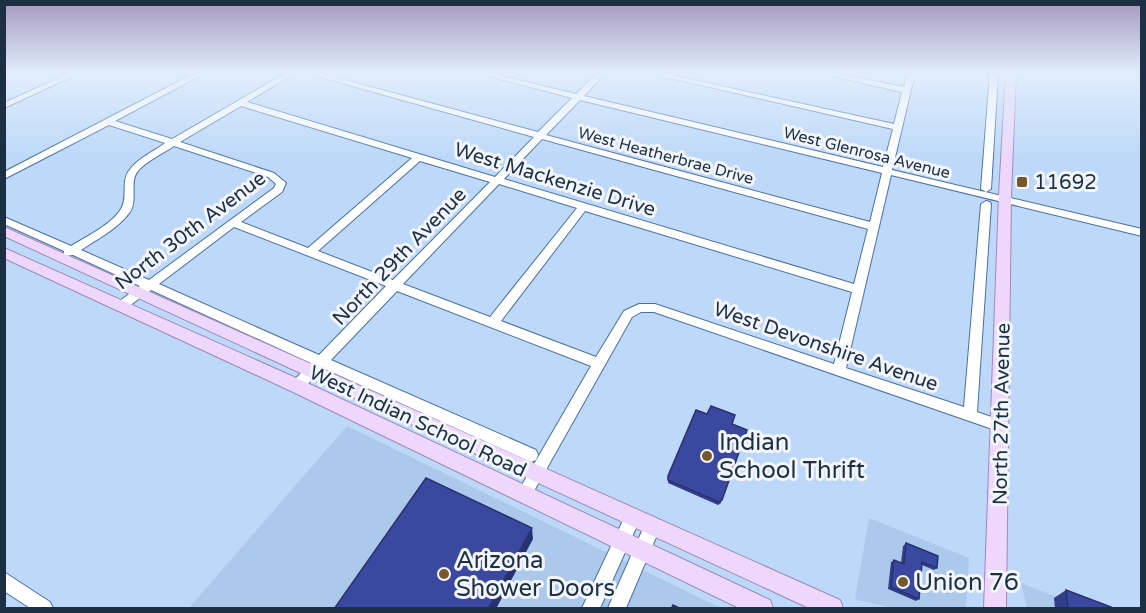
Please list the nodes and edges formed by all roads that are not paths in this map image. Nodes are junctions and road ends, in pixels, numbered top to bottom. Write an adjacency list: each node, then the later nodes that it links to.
1 (148, 102): 10 (street)
2 (414, 102): 12 (street, West Heatherbrae Drive)
3 (574, 102): 12 (street, North 29th Avenue)
4 (602, 102): 15 (street, West Glenrosa Avenue)
5 (782, 102): 11 (street)
6 (903, 102): 11 (street)
7 (992, 102): 18 (street)
8 (1010, 102): 18 (main road, North 27th Avenue)
9 (240, 103): 13 (street); 14 (street, West Mackenzie Drive)
10 (110, 122): 13 (street); 16 (street)
11 (897, 127): 15 (street)
12 (540, 136): 17 (street, North 29th Avenue); 24 (street, West Heatherbrae Drive)
13 (172, 143): 23 (street, North 30th Avenue); 29 (street)
14 (419, 157): 17 (street, West Mackenzie Drive); 28 (street)
15 (887, 172): 19 (street, West Glenrosa Avenue); 24 (street)
16 (4, 176)
17 (497, 181): 20 (street, West Mackenzie Drive); 30 (street, North 29th Avenue)
18 (1006, 184): 19 (main road, North 27th Avenue)
19 (1005, 200): 22 (main road, North 27th Avenue); 26 (street, West Glenrosa Avenue)
20 (583, 207): 32 (street, West Mackenzie Drive); 34 (street)
21 (4, 220): 29 (street, West Indian School Road)
22 (1005, 220): 39 (street, North 27th Avenue); 40 (main road, North 27th Avenue)
23 (233, 223): 28 (street); 31 (street, North 30th Avenue)
24 (875, 227): 32 (street)
25 (4, 231): 29 (main road, West Indian School Road)
26 (1142, 232)
27 (4, 252): 33 (main road, West Indian School Road)
28 (309, 253): 30 (street)
29 (67, 254): 31 (main road, West Indian School Road)
30 (395, 285): 34 (street); 36 (street, North 29th Avenue)
31 (145, 288): 33 (street, North 30th Avenue); 36 (main road, West Indian School Road)
32 (859, 290): 37 (street)
33 (120, 306): 38 (main road, West Indian School Road)
34 (492, 323): 35 (street)
35 (600, 364): 37 (street, West Devonshire Avenue); 42 (street)
36 (316, 367): 38 (street, North 29th Avenue); 41 (street, West Indian School Road); 42 (main road, West Indian School Road)
37 (839, 371): 39 (street, West Devonshire Avenue)
38 (297, 387): 43 (main road, West Indian School Road)
39 (970, 415): 40 (street, West Devonshire Avenue)
40 (1001, 426): 54 (main road, North 27th Avenue)
41 (531, 455)
42 (536, 475): 43 (street); 44 (main road, West Indian School Road)
43 (524, 495): 46 (main road, West Indian School Road)
44 (632, 519): 45 (main road, West Indian School Road); 46 (street)
45 (652, 528): 47 (street); 53 (main road, West Indian School Road)
46 (622, 542): 47 (main road, West Indian School Road); 50 (street)
47 (642, 551): 51 (street); 52 (main road, West Indian School Road)
48 (4, 580): 49 (street)
49 (44, 609)
50 (591, 609)
51 (617, 609)
52 (762, 609)
53 (832, 609)
54 (995, 609)

